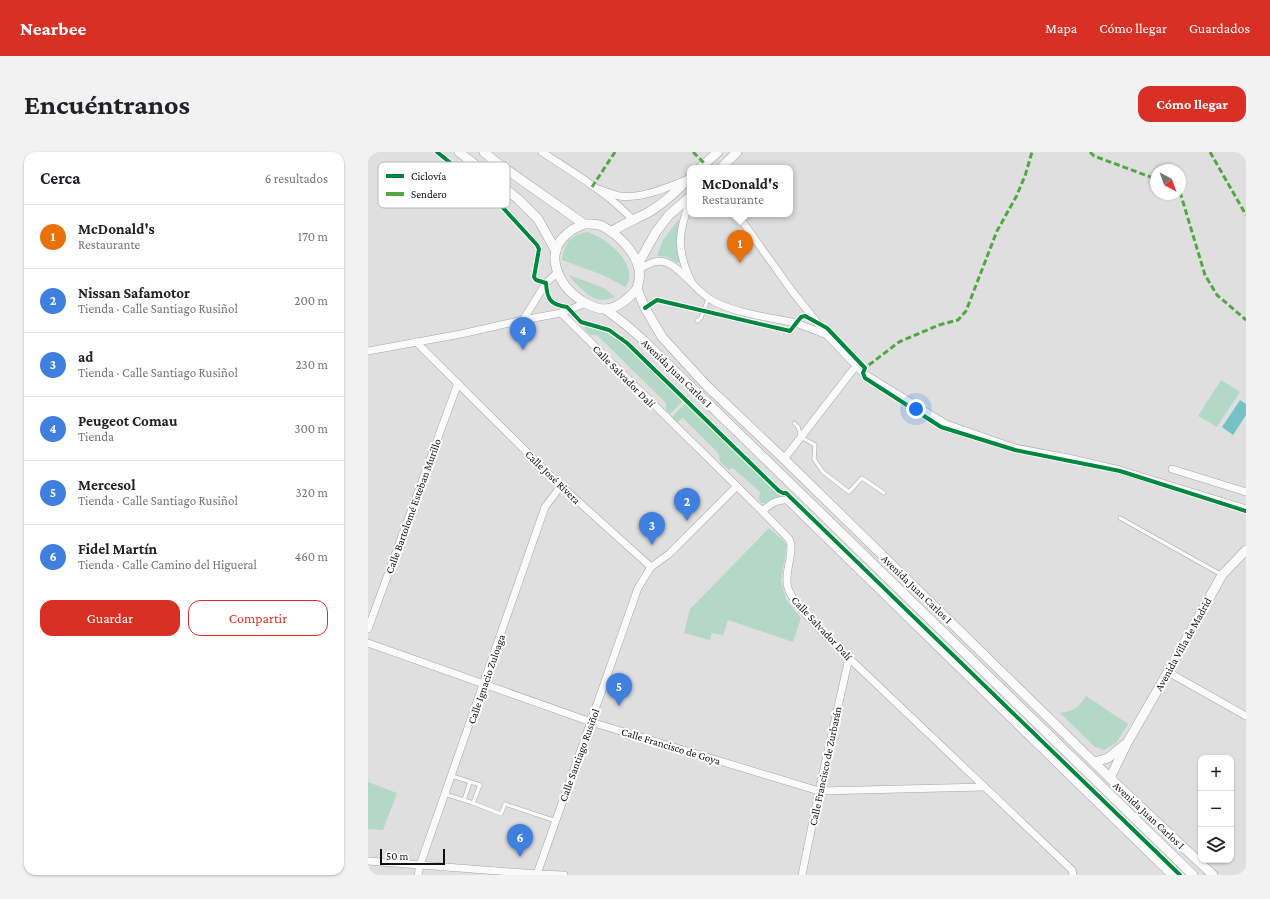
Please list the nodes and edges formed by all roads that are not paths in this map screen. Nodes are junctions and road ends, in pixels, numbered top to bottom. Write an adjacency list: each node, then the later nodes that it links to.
1 (459, 152): 6 (street)
2 (484, 152): 7 (street)
3 (542, 152): 13 (street)
4 (718, 152): 8 (street)
5 (737, 152): 9 (street)
6 (472, 162)
7 (496, 162)
8 (703, 165)
9 (724, 165)
10 (510, 172): 19 (street)
11 (687, 179): 13 (street)
12 (687, 180): 18 (street)
13 (592, 187): 18 (street)
14 (510, 193): 21 (street)
15 (687, 200): 22 (street)
16 (687, 210): 24 (street)
17 (739, 217): 32 (street)
18 (633, 220): 20 (street)
19 (584, 224): 20 (street); 21 (street)
20 (610, 232): 22 (street)
21 (556, 251): 23 (street)
22 (638, 266): 24 (street); 25 (street)
23 (557, 273): 27 (street); 30 (street)
24 (693, 284): 26 (street)
25 (637, 289): 28 (street); 39 (street, Avenida Juan Carlos I)
26 (708, 298): 31 (lane); 32 (street)
27 (586, 304): 28 (street); 29 (street)
28 (605, 309): 77 (street, Avenida Juan Carlos I)
29 (561, 313): 30 (street); 42 (street, Calle Salvador Dalí)
30 (523, 320): 33 (street)
31 (697, 321)
32 (826, 335): 35 (street)
33 (416, 342): 34 (street); 36 (street, Calle José Rivera)
34 (368, 351)
35 (857, 366): 38 (street); 45 (street)
36 (458, 383): 41 (street, Calle José Rivera); 51 (street, Calle Bartolomé Esteban Murillo)
37 (794, 423): 38 (lane)
38 (801, 437): 39 (street); 44 (lane)
39 (784, 459): 59 (street, Avenida Juan Carlos I)
40 (1172, 469): 43 (street)
41 (561, 486): 49 (street, Calle José Rivera); 55 (street, Calle Ignacio Zuloaga)
42 (736, 487): 46 (street, Calle Salvador Dalí); 49 (street, Calle Santiago Rusiñol)
43 (1246, 492)
44 (884, 493)
45 (1246, 509)
46 (762, 511): 53 (street, Calle Salvador Dalí); 76 (street)
47 (1120, 518): 50 (lane)
48 (1246, 550): 50 (street, Avenida Villa de Madrid)
49 (651, 567): 57 (street, Calle Santiago Rusiñol)
50 (1222, 575): 54 (street, Avenida Villa de Madrid)
51 (368, 629)
52 (368, 644): 55 (street, Calle Francisco de Goya)
53 (849, 658): 63 (street, Calle Salvador Dalí); 64 (street, Calle Francisco de Zurbarán)
54 (1168, 672): 56 (street); 58 (street, Avenida Villa de Madrid)
55 (484, 684): 57 (street, Calle Francisco de Goya); 60 (street, Calle Ignacio Zuloaga)
56 (1246, 716)
57 (591, 722): 64 (street, Calle Francisco de Goya); 68 (street, Calle Santiago Rusiñol)
58 (1127, 743): 59 (street); 61 (street, Avenida Villa de Madrid)
59 (1095, 762): 61 (street, Avenida Juan Carlos I)
60 (452, 776): 62 (lane); 65 (street, Calle Ignacio Zuloaga)
61 (1110, 778): 78 (street, Avenida Juan Carlos I)
62 (470, 782): 66 (lane); 67 (lane)
63 (984, 787): 64 (street, Calle Francisco de Goya); 75 (street, Calle Salvador Dalí)
64 (819, 791): 74 (street, Calle Francisco de Zurbarán)
65 (445, 794): 66 (lane); 70 (street, Calle Ignacio Zuloaga)
66 (464, 800): 67 (lane)
67 (473, 803): 68 (lane)
68 (556, 821): 71 (street, Calle Santiago Rusiñol)
69 (368, 861): 70 (street)
70 (420, 865): 71 (street); 72 (street, Calle Ignacio Zuloaga)
71 (537, 874): 73 (street)
72 (418, 875)
73 (564, 875)
74 (802, 875)
75 (1073, 875)
76 (1171, 875)
77 (1193, 875)
78 (1213, 875)

